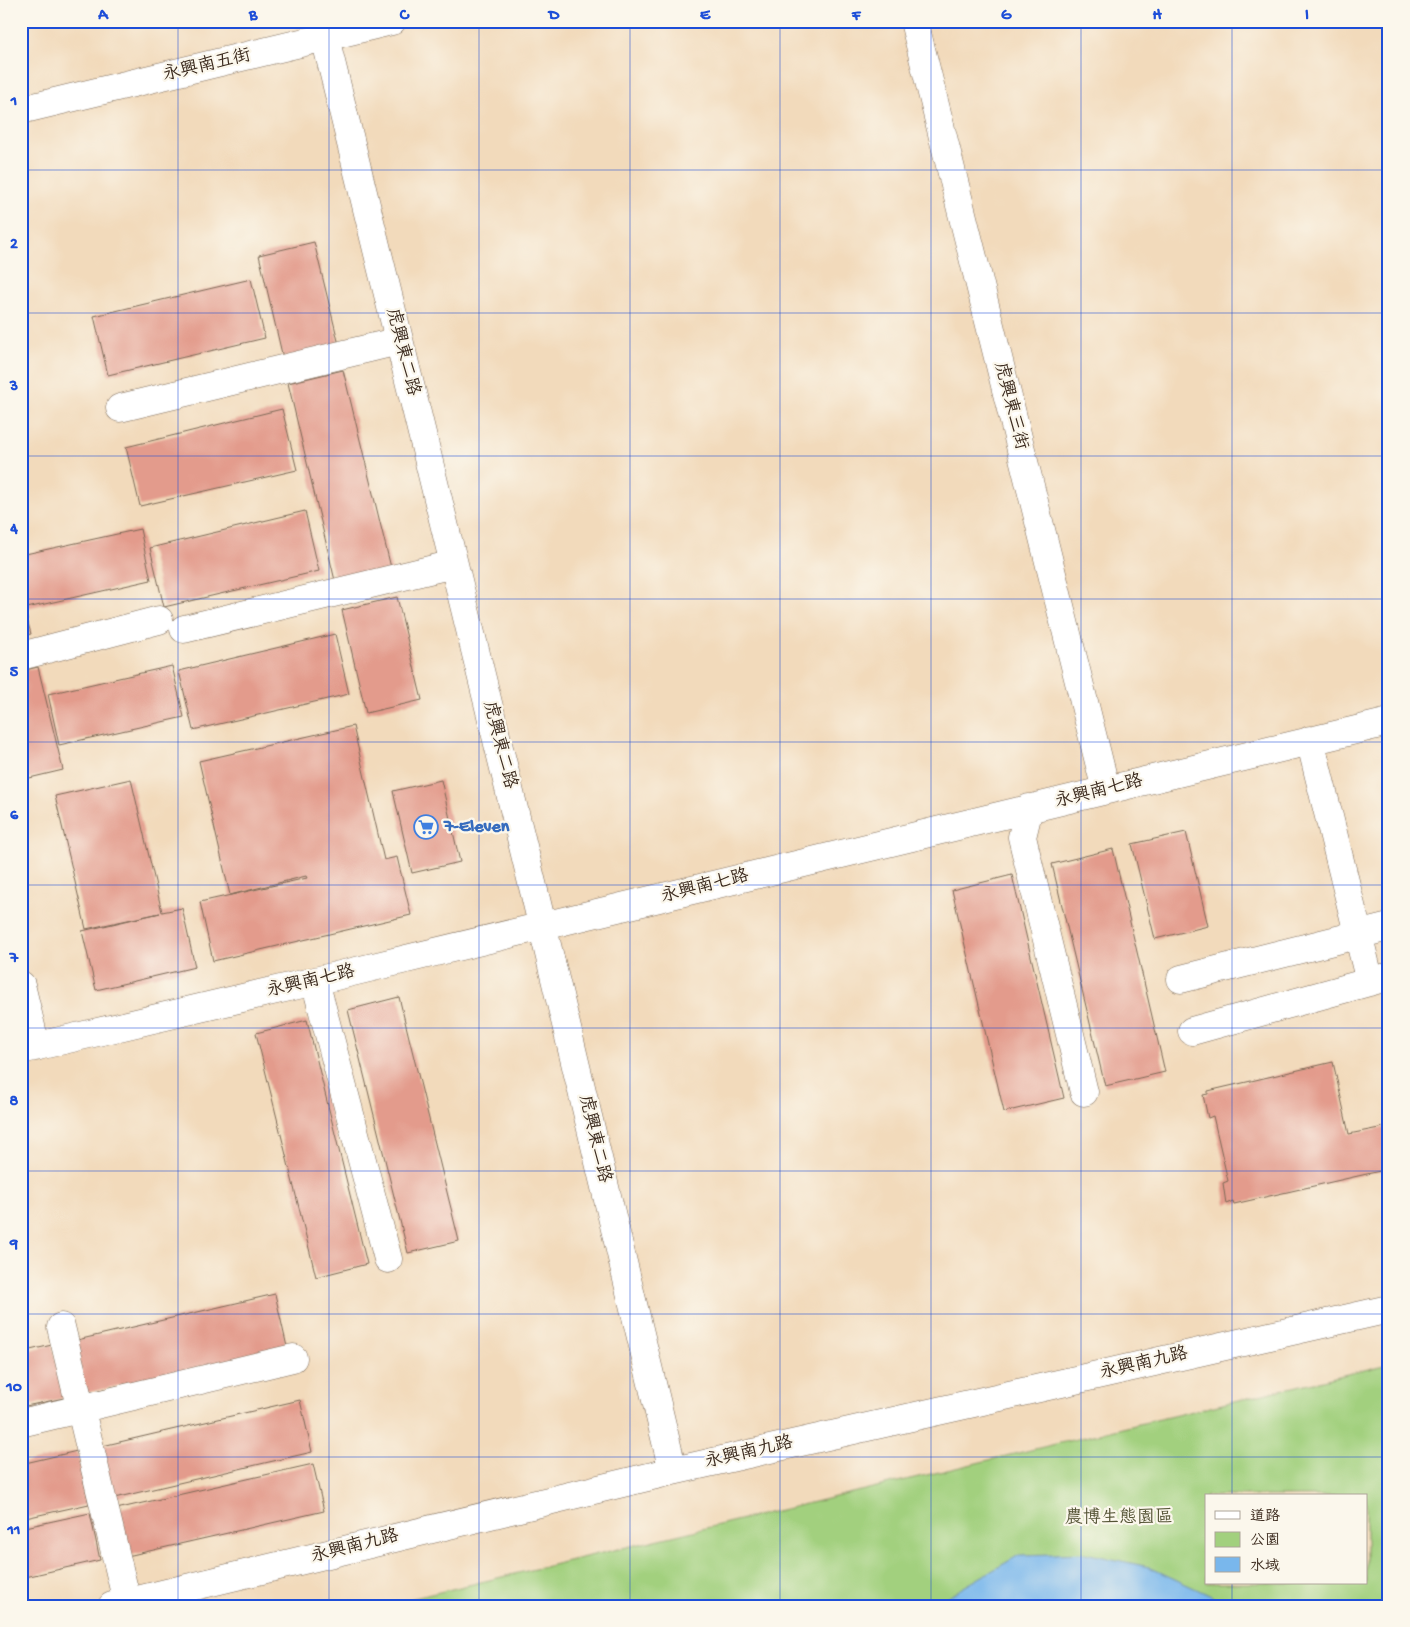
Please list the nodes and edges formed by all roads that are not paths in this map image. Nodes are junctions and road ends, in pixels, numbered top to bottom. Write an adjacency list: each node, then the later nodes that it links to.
1 (392, 21): 3 (street, 永興南五街)
2 (914, 21): 11 (street, 虎興東三街)
3 (323, 30): 4 (street, 永興南五街); 5 (street, 虎興東二路)
4 (21, 110)
5 (399, 342): 6 (street); 7 (street, 虎興東二路)
6 (120, 408)
7 (454, 564): 8 (street); 13 (street, 虎興東二路)
8 (21, 656)
9 (1389, 722): 10 (street, 永興南七路)
10 (1310, 740): 11 (street, 永興南七路); 15 (street)
11 (1106, 790): 12 (street, 永興南七路)
12 (1029, 808): 13 (street, 永興南七路); 22 (street)
13 (543, 926): 18 (street, 永興南七路); 29 (street, 虎興東二路)
14 (1389, 927): 15 (street)
15 (1358, 934): 16 (street); 17 (street)
16 (1181, 979)
17 (1380, 979): 20 (street)
18 (315, 981): 21 (street, 永興南七路); 23 (street)
19 (21, 986): 21 (street)
20 (1192, 1031)
21 (29, 1048)
22 (1084, 1092)
23 (388, 1259)
24 (1389, 1309): 29 (street, 永興南九路)
25 (61, 1327): 27 (street)
26 (293, 1358): 27 (street)
27 (81, 1409): 28 (street); 30 (street)
28 (21, 1423)
29 (673, 1471): 30 (street, 永興南九路)
30 (120, 1604)

